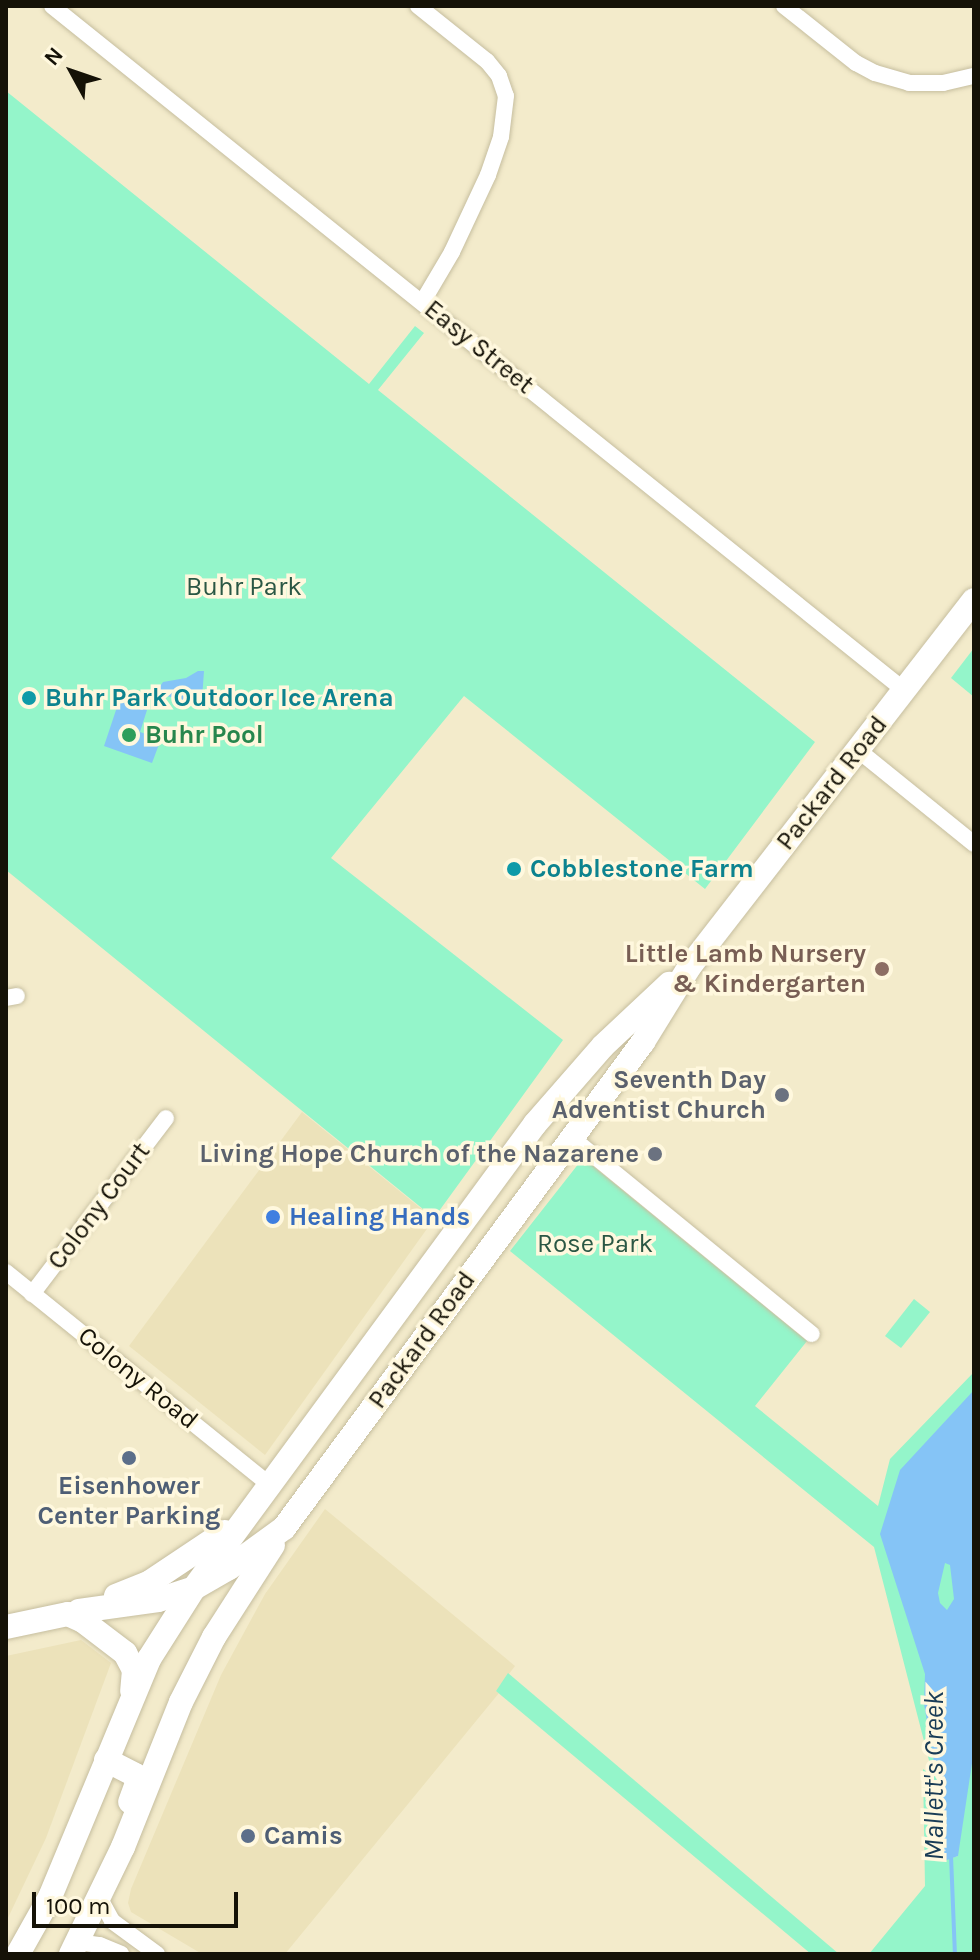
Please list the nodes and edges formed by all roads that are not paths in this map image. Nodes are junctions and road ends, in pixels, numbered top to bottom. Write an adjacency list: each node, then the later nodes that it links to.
1 (52, 6): 5 (street, Easy Street)
2 (418, 6): 5 (street)
3 (784, 6): 4 (street)
4 (974, 76)
5 (423, 301): 7 (street, Easy Street)
6 (974, 600): 7 (main road, Packard Road)
7 (904, 690): 8 (main road, Packard Road)
8 (858, 750): 9 (street); 10 (main road, Packard Road)
9 (974, 844)
10 (690, 966): 11 (main road, Packard Road); 13 (main road, Packard Road)
11 (569, 1083): 14 (main road); 15 (main road, Packard Road)
12 (166, 1118): 17 (street, Colony Court)
13 (571, 1137): 14 (main road, Packard Road); 18 (street)
14 (509, 1221): 19 (main road, Packard Road)
15 (458, 1227): 19 (main road); 20 (main road, Packard Road)
16 (6, 1272): 17 (street, Colony Road)
17 (32, 1294): 20 (street, Colony Road)
18 (812, 1334)
19 (417, 1347): 22 (main road, Packard Road)
20 (270, 1485): 21 (main road, Packard Road)
21 (249, 1513): 23 (main road, Packard Road); 24 (main road)
22 (284, 1528): 23 (main road, Packard Road); 28 (main road)
23 (194, 1588): 24 (main road, Packard Road); 26 (main road, Packard Road)
24 (73, 1612): 25 (main road, Packard Road); 26 (main road)
25 (6, 1627)
26 (131, 1697): 27 (main road, Packard Road)
27 (106, 1760): 28 (main road); 30 (main road, Packard Road)
28 (123, 1847): 29 (main road)
29 (100, 1899): 31 (main road); 33 (street)
30 (25, 1947)
31 (75, 1948): 32 (street)
32 (121, 1954)
33 (157, 1954)

